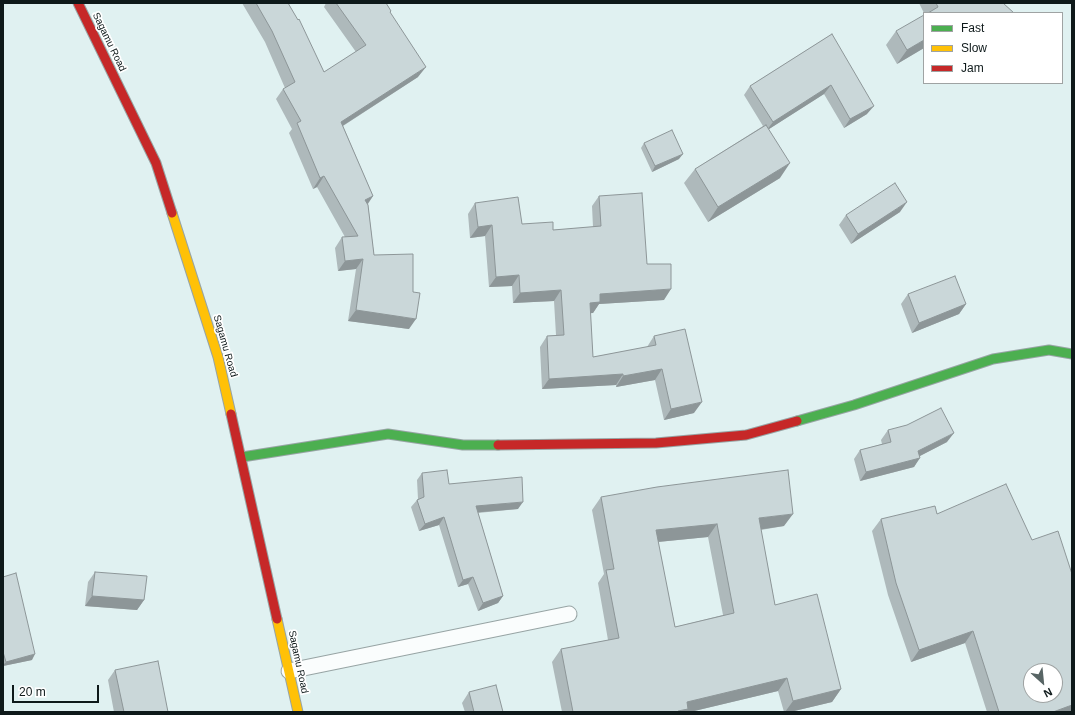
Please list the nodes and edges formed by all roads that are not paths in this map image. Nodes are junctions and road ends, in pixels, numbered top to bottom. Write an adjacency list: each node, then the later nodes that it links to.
1 (78, 3): 3 (main road, Sagamu Road)
2 (1072, 354): 3 (main road)
3 (242, 457): 5 (main road, Sagamu Road)
4 (570, 614): 5 (lane)
5 (289, 671): 6 (main road, Sagamu Road)
6 (298, 712)

